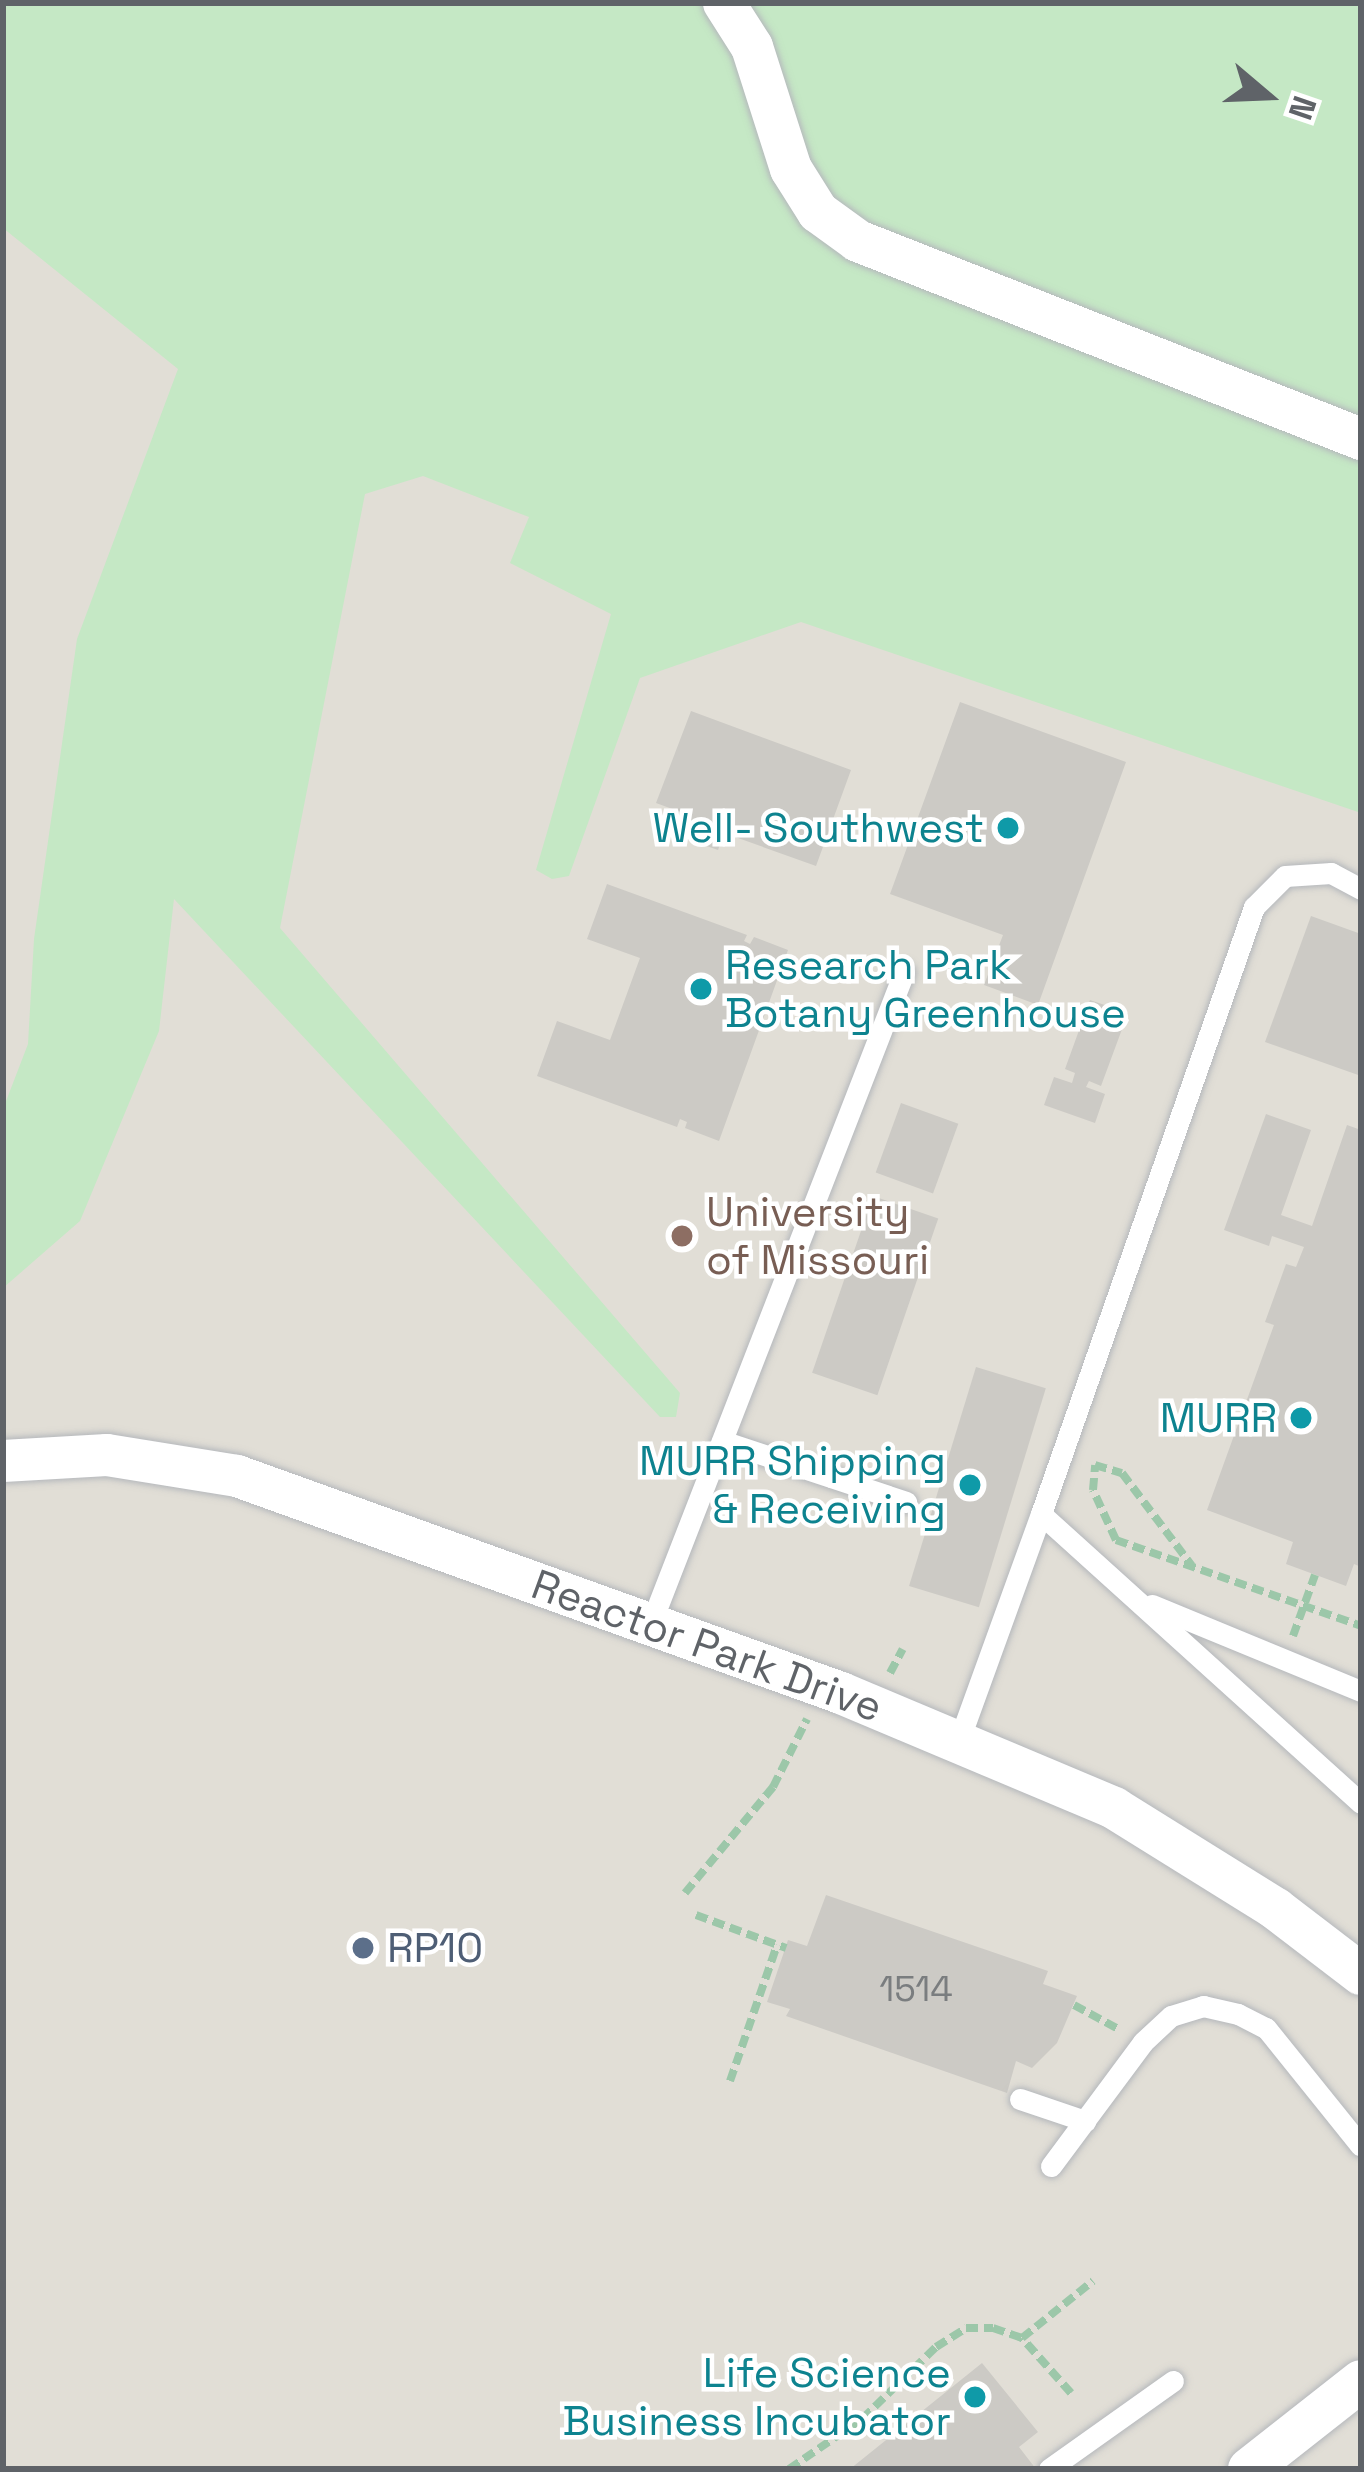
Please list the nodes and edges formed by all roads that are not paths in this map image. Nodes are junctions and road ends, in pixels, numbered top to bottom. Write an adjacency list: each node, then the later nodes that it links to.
1 (724, 3): 2 (street)
2 (1361, 439)
3 (1361, 889): 8 (lane)
4 (904, 972): 5 (lane)
5 (722, 1441): 7 (lane); 10 (lane)
6 (3, 1461): 10 (street, Reactor Park Drive)
7 (906, 1502)
8 (1041, 1514): 9 (lane); 12 (lane)
9 (1135, 1598): 11 (lane); 14 (lane)
10 (651, 1623): 12 (street, Reactor Park Drive)
11 (1361, 1691)
12 (958, 1743): 15 (street, Reactor Park Drive)
13 (1361, 1773): 14 (lane)
14 (1357, 1799)
15 (1361, 1974)
16 (1020, 2099): 17 (lane)
17 (1085, 2121): 18 (lane); 19 (lane)
18 (1361, 2146)
19 (1051, 2167)
20 (1174, 2381): 22 (lane)
21 (1361, 2381): 23 (street)
22 (1049, 2469)
23 (1250, 2469)

